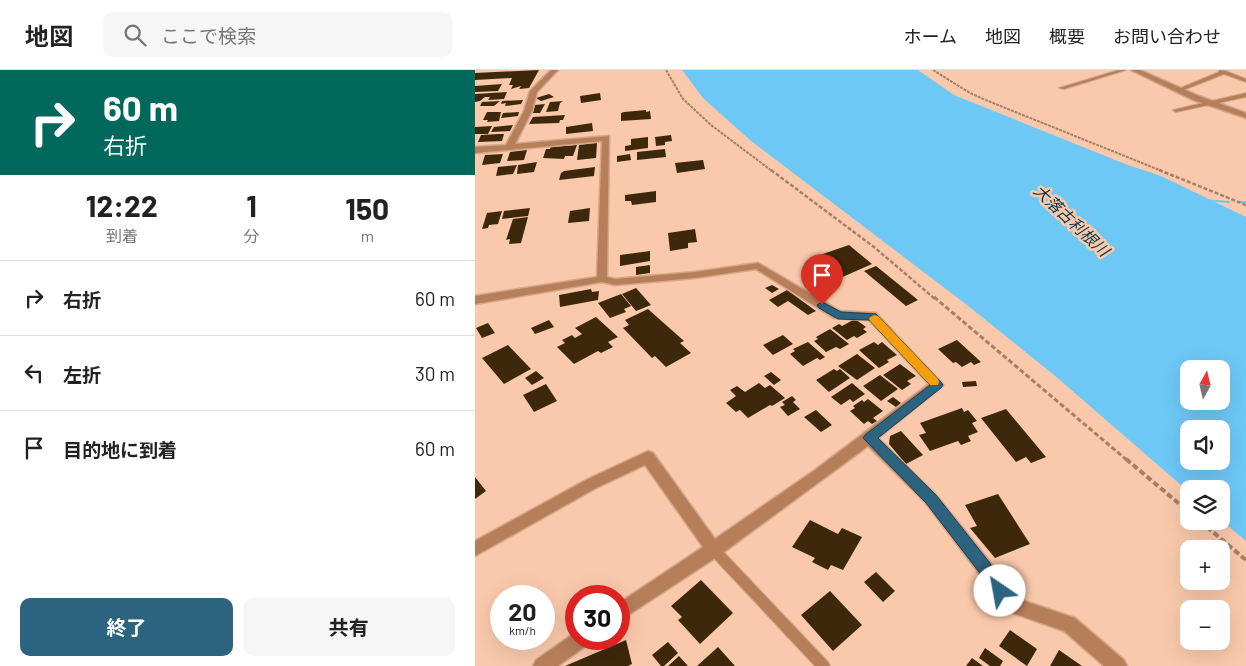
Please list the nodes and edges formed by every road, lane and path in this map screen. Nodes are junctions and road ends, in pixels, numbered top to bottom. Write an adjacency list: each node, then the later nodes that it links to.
1 (555, 70): 16 (street)
2 (665, 70): 22 (path)
3 (933, 70): 14 (path)
4 (1125, 70): 8 (lane)
5 (1134, 70): 9 (street)
6 (1222, 71): 7 (lane); 9 (lane)
7 (1246, 81)
8 (1062, 88)
9 (1179, 90): 11 (street)
10 (1246, 95): 11 (lane)
11 (1212, 103): 12 (lane); 13 (street)
12 (1175, 110)
13 (1246, 116)
14 (1031, 118): 15 (path); 18 (path)
15 (1026, 120)
16 (509, 147): 17 (street); 19 (street)
17 (475, 150)
18 (1246, 205)
19 (602, 279): 20 (street); 21 (street)
20 (475, 300)
21 (869, 438): 25 (street); 31 (street)
22 (1180, 504)
23 (1211, 530): 26 (path)
24 (475, 549): 25 (street)
25 (714, 550): 27 (street); 30 (lane)
26 (1246, 560)
27 (630, 606)
28 (565, 650): 29 (street)
29 (542, 666)
30 (824, 666)
31 (1118, 666)

